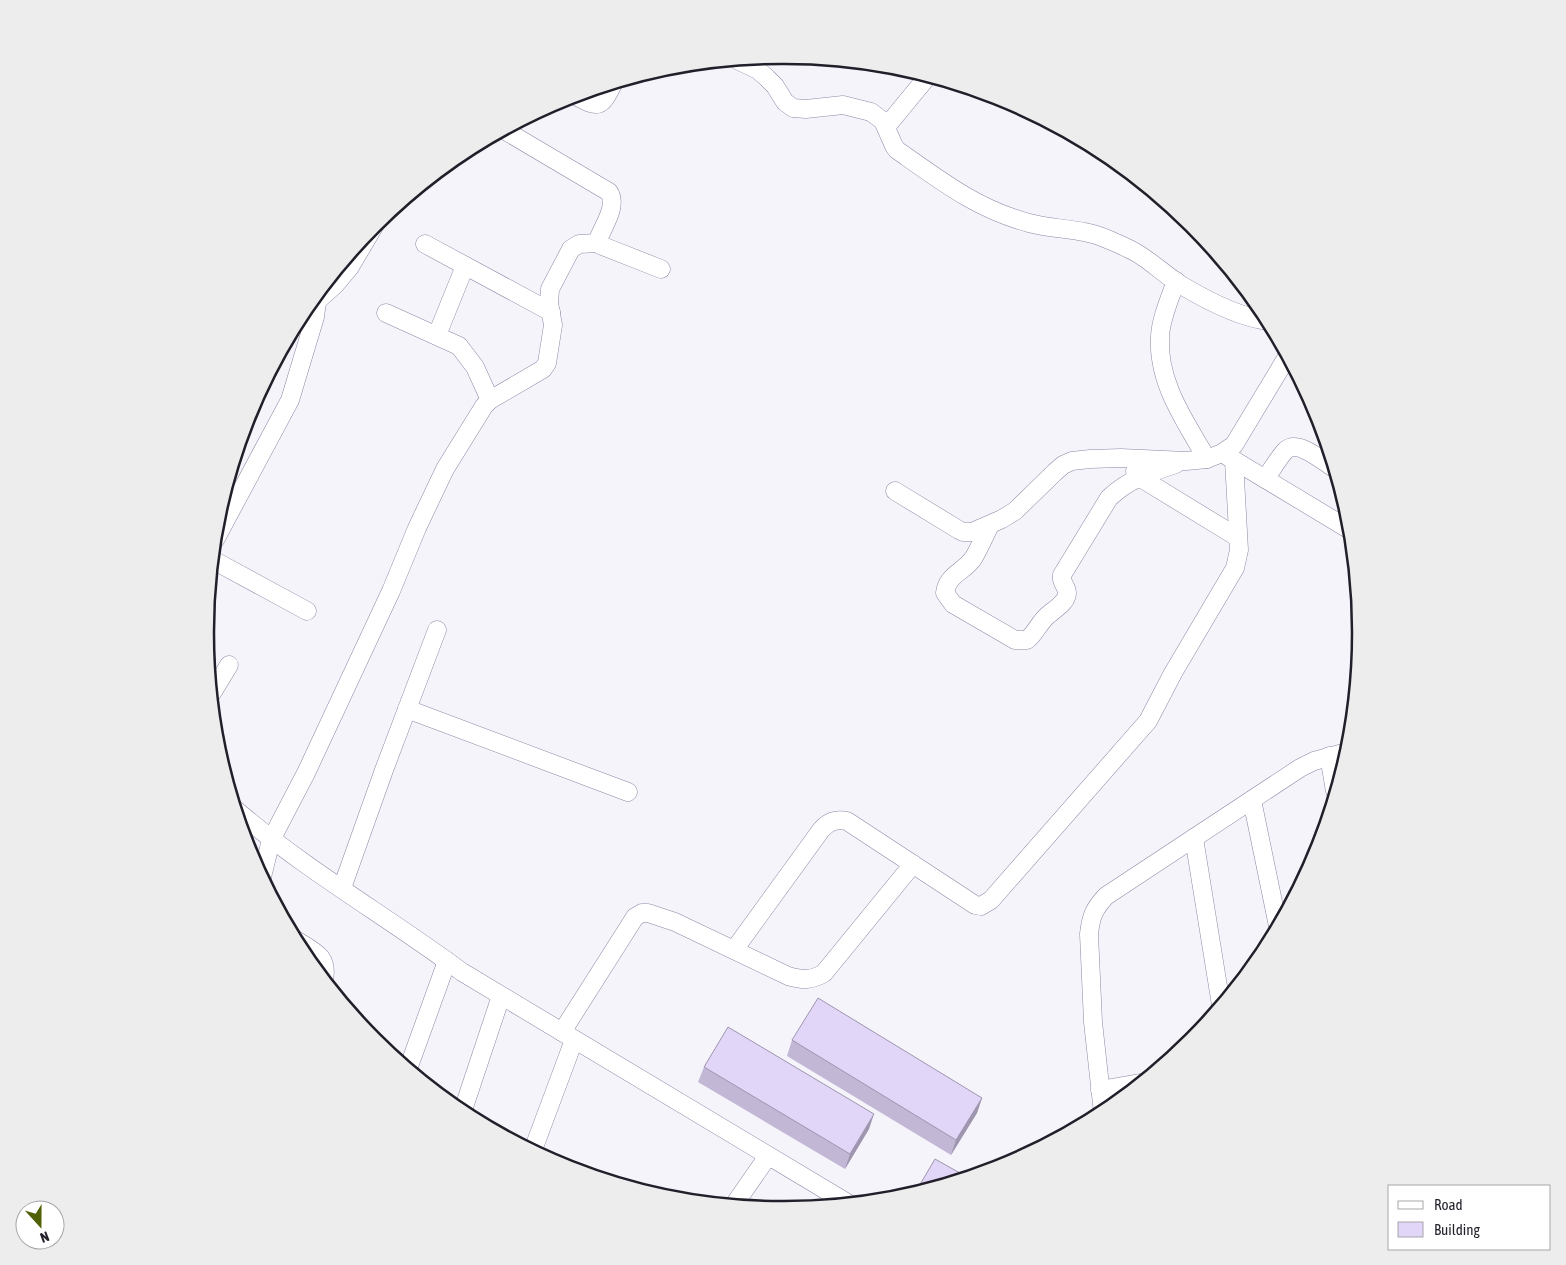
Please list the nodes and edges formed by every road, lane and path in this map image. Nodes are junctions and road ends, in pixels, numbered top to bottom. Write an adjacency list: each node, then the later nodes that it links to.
1 (747, 65): 5 (street)
2 (923, 82): 5 (street)
3 (609, 91): 4 (street)
4 (584, 100)
5 (886, 127): 12 (street)
6 (510, 134): 7 (street)
7 (598, 243): 11 (street); 15 (street)
8 (425, 244): 10 (street)
9 (357, 255): 13 (street)
10 (465, 266): 15 (street); 18 (street)
11 (661, 269)
12 (1176, 281): 17 (street); 21 (street)
13 (331, 288)
14 (315, 309): 28 (street)
15 (552, 312): 20 (street)
16 (386, 313): 18 (street)
17 (1257, 319)
18 (438, 336): 20 (street)
19 (1284, 363): 21 (street)
20 (490, 400): 45 (street)
21 (1221, 457): 23 (street); 26 (street); 31 (street)
22 (1129, 458): 23 (street); 25 (street); 29 (street)
23 (1186, 461): 25 (street)
24 (1326, 463): 26 (street)
25 (1139, 477): 29 (street); 31 (street)
26 (1265, 479): 30 (street)
27 (895, 491): 29 (street)
28 (225, 521)
29 (990, 525)
30 (1341, 525)
31 (1237, 537): 46 (street)
32 (218, 563): 33 (street)
33 (308, 611)
34 (437, 630): 37 (street)
35 (228, 665): 36 (street)
36 (217, 686)
37 (407, 709): 41 (street); 48 (street)
38 (1338, 754): 39 (street)
39 (1329, 756): 40 (street); 42 (street)
40 (1333, 777)
41 (628, 792)
42 (1252, 800): 44 (street); 49 (street)
43 (245, 818): 45 (street)
44 (1194, 838): 55 (street); 59 (street)
45 (272, 840): 47 (street); 48 (street)
46 (913, 864): 51 (street); 51 (street)
47 (265, 866)
48 (342, 888): 52 (street)
49 (1276, 917)
50 (311, 949): 53 (street)
51 (734, 950): 56 (street)
52 (447, 961): 54 (street); 57 (street)
53 (325, 969)
54 (501, 996): 56 (street); 61 (street)
55 (1220, 997)
56 (568, 1036): 62 (street); 63 (street)
57 (410, 1062)
58 (1127, 1085): 59 (street)
59 (1100, 1090): 60 (street)
60 (1102, 1103)
61 (465, 1104)
62 (535, 1145)
63 (768, 1156): 64 (street); 65 (street)
64 (838, 1198)
65 (738, 1199)

